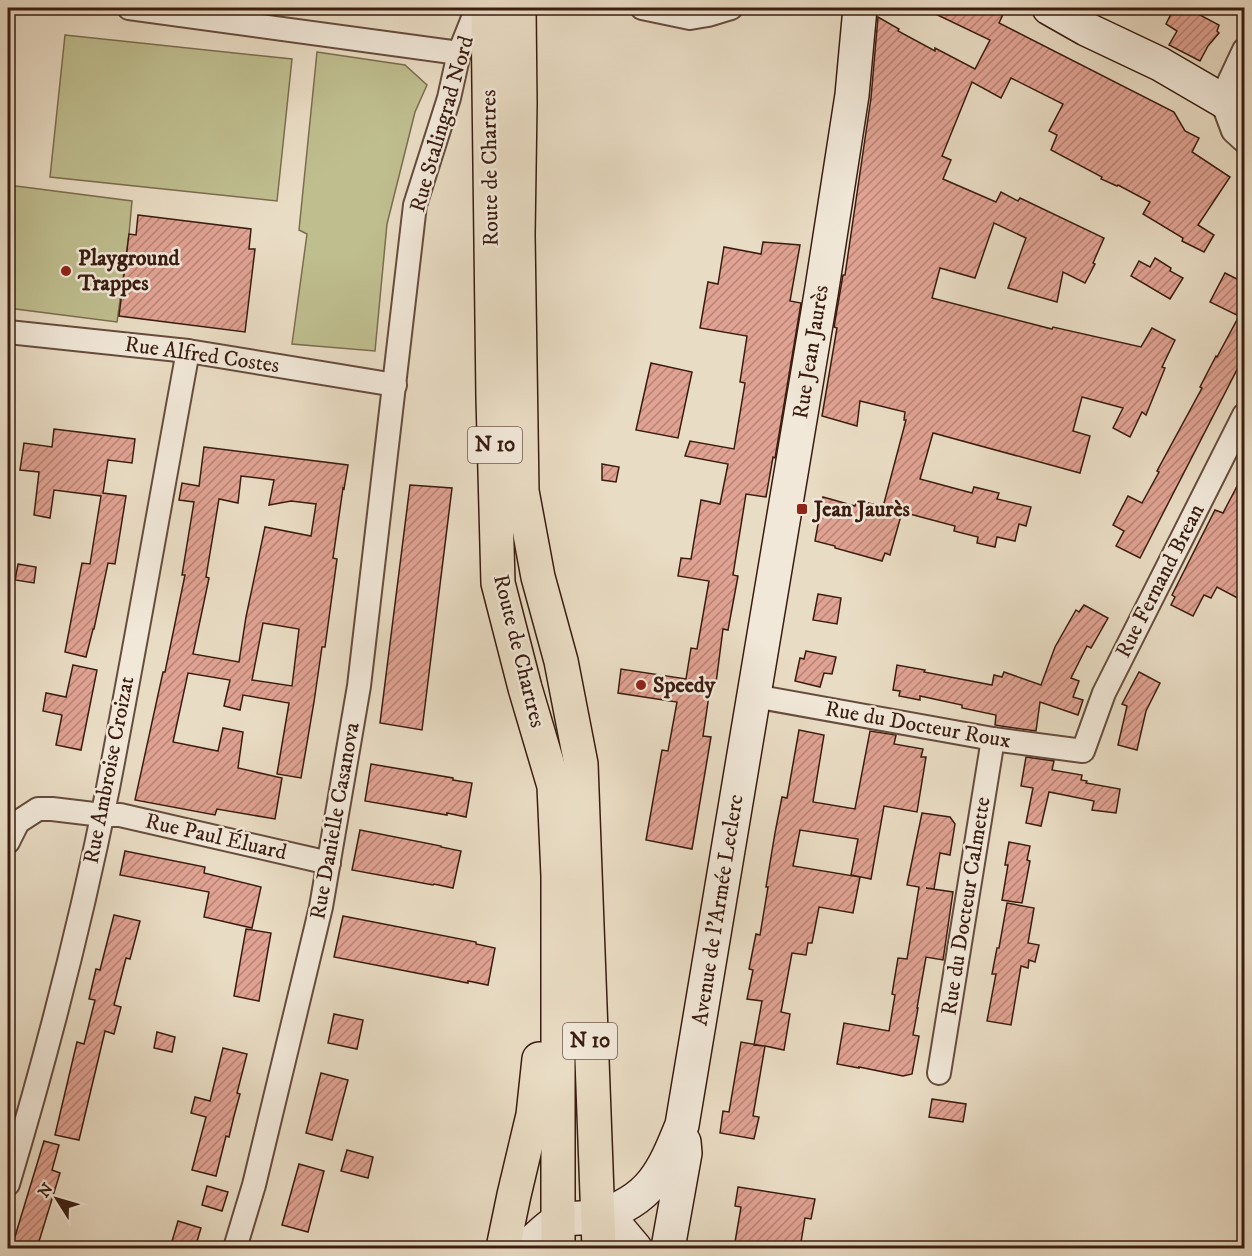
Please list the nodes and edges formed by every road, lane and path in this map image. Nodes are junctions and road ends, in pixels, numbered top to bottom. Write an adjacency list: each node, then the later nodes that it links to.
1 (129, 8): 11 (street)
2 (477, 8): 11 (street, Rue Stalingrad Nord)
3 (488, 8): 24 (main road, Route de Chartres / N 10)
4 (519, 8): 28 (main road, Route de Chartres / N 10)
5 (642, 8): 6 (street)
6 (730, 8)
7 (860, 8): 18 (street, Rue Jean Jaurès)
8 (1049, 8): 12 (street)
9 (1081, 8): 12 (street)
10 (1245, 50): 13 (street)
11 (459, 53): 16 (street, Rue Stalingrad Nord)
12 (1160, 64): 13 (street)
13 (1238, 103)
14 (8, 332): 15 (street, Rue Alfred Costes)
15 (188, 351): 16 (street, Rue Alfred Costes); 21 (street, Rue Ambroise Croizat)
16 (395, 385): 23 (street, Rue Danielle Casanova)
17 (1245, 415): 20 (street, Rue Fernand Brean)
18 (754, 696): 19 (street, Rue du Docteur Roux); 26 (street, Avenue de l'Armée Leclerc)
19 (993, 739): 20 (street, Rue du Docteur Roux); 25 (street, Rue du Docteur Calmette)
20 (1083, 751)
21 (102, 815): 22 (street, Rue Paul Éluard); 23 (street, Rue Paul Éluard); 27 (street, Rue Ambroise Croizat)
22 (8, 842)
23 (329, 863): 30 (street, Rue Danielle Casanova)
24 (558, 876): 29 (main road, Route de Chartres / N 10); 31 (main road)
25 (939, 1073)
26 (682, 1125): 28 (street, Avenue de l'Armée Leclerc); 34 (street, Avenue de l'Armée Leclerc)
27 (8, 1184)
28 (598, 1233): 29 (street); 33 (street)
29 (558, 1234): 32 (street)
30 (235, 1248)
31 (503, 1248)
32 (528, 1248)
33 (635, 1248)
34 (668, 1248)

